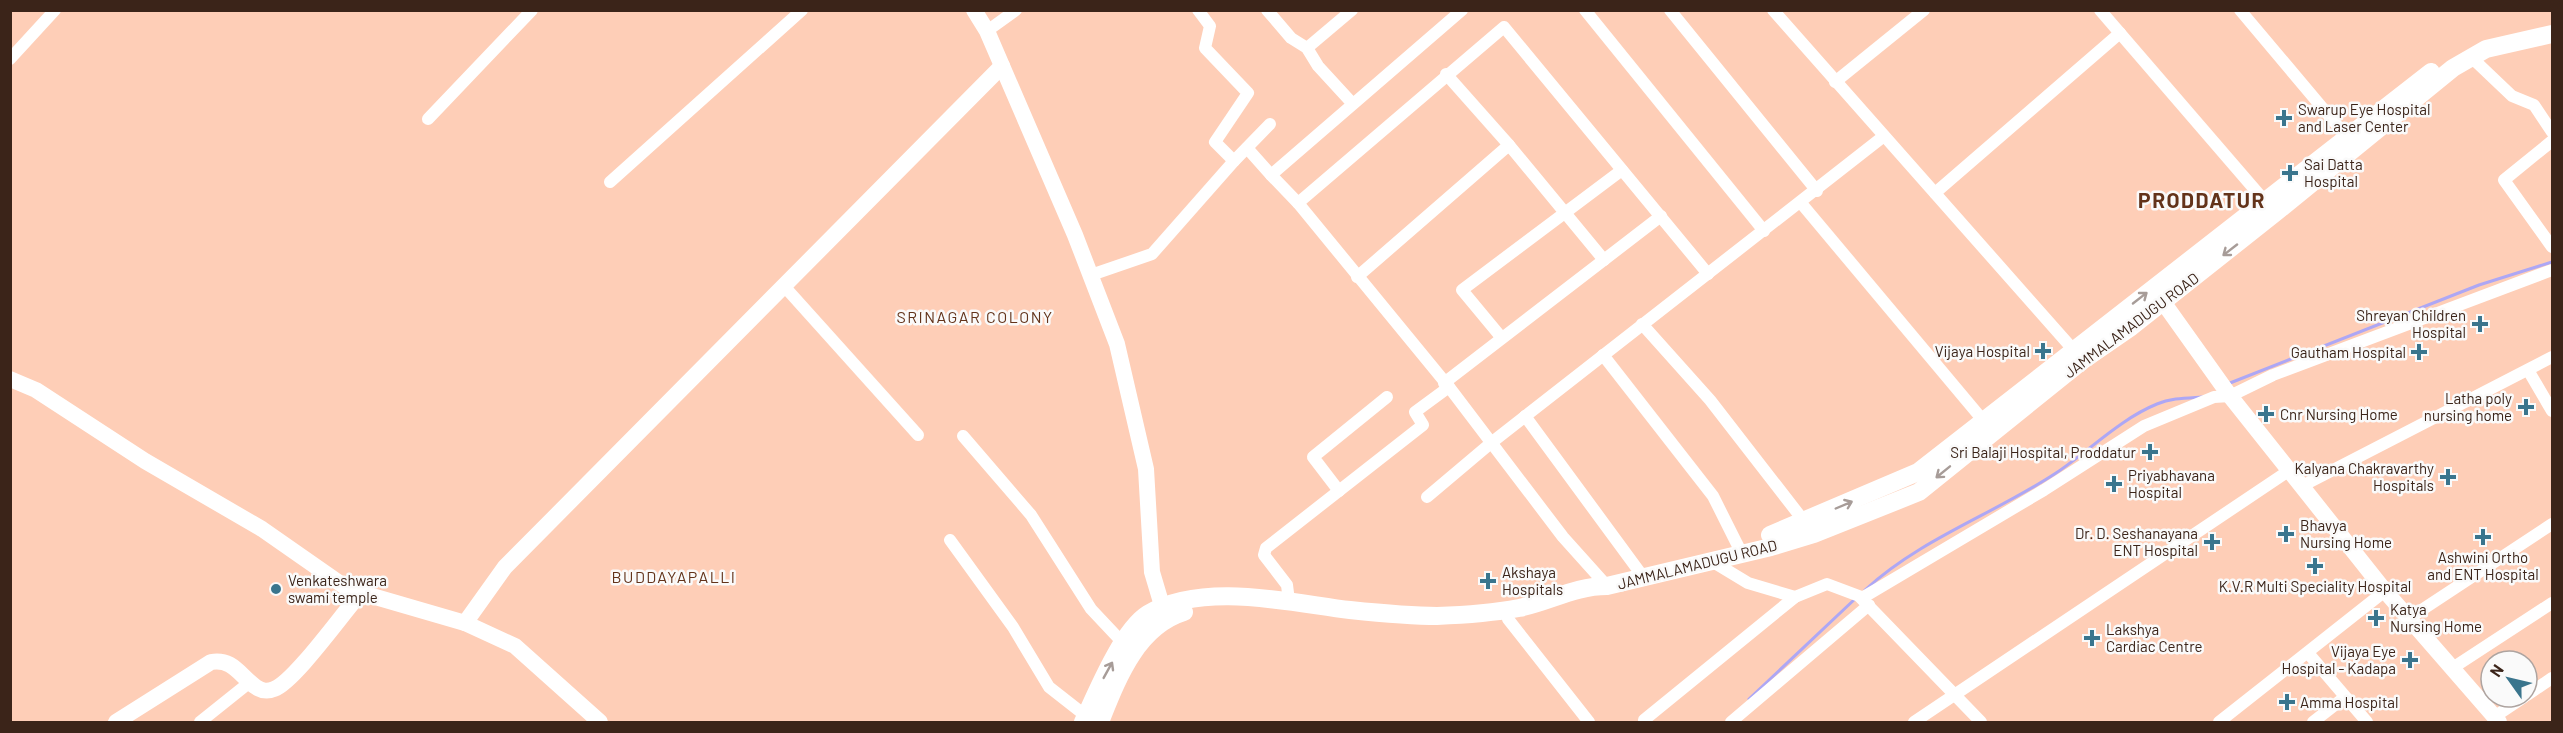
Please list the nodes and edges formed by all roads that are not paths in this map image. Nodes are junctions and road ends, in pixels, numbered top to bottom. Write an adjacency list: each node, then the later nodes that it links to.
1 (55, 10): 22 (street)
2 (532, 10): 27 (street)
3 (802, 10): 38 (street)
4 (974, 10): 17 (main road)
5 (1016, 10): 17 (street)
6 (1198, 10): 35 (street)
7 (1267, 10): 20 (street)
8 (1352, 10): 20 (street)
9 (1462, 10): 26 (street)
10 (1585, 10): 46 (street)
11 (1670, 10): 39 (street)
12 (1773, 10): 25 (street)
13 (1924, 10): 25 (street)
14 (2100, 10): 18 (street)
15 (2240, 10): 32 (street)
16 (2553, 26): 32 (main road)
17 (987, 31): 23 (main road)
18 (2120, 33): 40 (street); 43 (street)
19 (2553, 34): 21 (main road)
20 (1307, 48): 26 (street)
21 (2471, 57): 29 (street); 32 (main road)
22 (10, 59)
23 (1002, 66): 51 (main road); 53 (main road)
24 (1446, 74): 33 (street); 36 (street); 41 (street)
25 (1835, 82): 30 (street)
26 (1352, 103): 37 (street)
27 (428, 118)
28 (1270, 124): 34 (street)
29 (2553, 132)
30 (1884, 136): 39 (street); 40 (street)
31 (2553, 141): 47 (street)
32 (2351, 142): 43 (main road)
33 (1509, 145): 44 (street); 52 (street)
34 (1247, 148): 35 (street); 37 (street)
35 (1234, 161): 51 (street)
36 (1622, 170): 44 (street); 45 (street)
37 (1271, 175): 41 (street)
38 (610, 182)
39 (1817, 190): 42 (street)
40 (1935, 193): 58 (street)
41 (1298, 203): 52 (street)
42 (1801, 203): 46 (street); 67 (street)
43 (2270, 207): 54 (main road, JAMMALAMADUGU ROAD, one-way to 54); 58 (main road, one-way to 43)
44 (1565, 213): 48 (street); 56 (street)
45 (1661, 216): 48 (street); 50 (street)
46 (1764, 231): 50 (street)
47 (2553, 247)
48 (1604, 260): 56 (street)
49 (2553, 270): 63 (street)
50 (1708, 274): 55 (street)
51 (1091, 275): 88 (main road)
52 (1357, 277): 62 (street)
53 (784, 286): 68 (street); 91 (main road)
54 (2163, 302): 58 (main road, JAMMALAMADUGU ROAD); 63 (main road)
55 (1642, 324): 57 (street); 76 (street)
56 (1501, 337): 62 (street)
57 (1604, 355): 66 (street); 78 (street)
58 (2079, 356): 67 (main road, JAMMALAMADUGU ROAD)
59 (2553, 357): 60 (street)
60 (2528, 370): 65 (street); 72 (street)
61 (10, 379): 83 (main road)
62 (1446, 385): 70 (street); 73 (street)
63 (2230, 396): 71 (main road); 86 (street)
64 (1387, 398): 73 (street)
65 (2553, 411)
66 (1525, 416): 70 (street); 80 (street)
67 (1989, 427): 76 (main road, JAMMALAMADUGU ROAD)
68 (918, 435)
69 (963, 436): 92 (street)
70 (1491, 443): 74 (street); 81 (street)
71 (2290, 470): 72 (main road); 98 (street)
72 (2302, 486): 82 (main road)
73 (1339, 492): 85 (street)
74 (1427, 497)
75 (2553, 524): 90 (street)
76 (1809, 528): 78 (main road, JAMMALAMADUGU ROAD)
77 (950, 540): 102 (street)
78 (1739, 548): 79 (main road, JAMMALAMADUGU ROAD); 80 (main road)
79 (1710, 560): 80 (main road, JAMMALAMADUGU ROAD); 84 (street)
80 (1641, 574): 81 (main road, JAMMALAMADUGU ROAD)
81 (1599, 585): 85 (main road, JAMMALAMADUGU ROAD); 89 (main road)
82 (2385, 591): 90 (main road); 93 (street)
83 (360, 594): 91 (main road); 96 (main road)
84 (1795, 597): 86 (street); 103 (street)
85 (1289, 601): 88 (main road, JAMMALAMADUGU ROAD)
86 (1865, 602): 98 (street); 109 (street)
87 (2553, 603): 94 (street)
88 (1165, 613): 89 (main road); 92 (main road, JAMMALAMADUGU ROAD); 100 (main road)
89 (1508, 619): 108 (street)
90 (2408, 620): 94 (main road)
91 (465, 623): 107 (main road)
92 (1123, 643): 100 (main road, JAMMALAMADUGU ROAD, one-way to 92)
93 (2308, 653): 99 (street); 112 (street)
94 (2451, 669): 104 (main road)
95 (2553, 678): 97 (street)
96 (250, 682): 105 (main road); 106 (street)
97 (2539, 687)
98 (1954, 696): 110 (street); 111 (street)
99 (2345, 697): 113 (street); 114 (street)
100 (1101, 700): 102 (main road)
101 (2510, 709): 104 (street)
102 (1090, 720)
103 (1644, 720)
104 (2497, 720)
105 (116, 723)
106 (200, 723)
107 (600, 723)
108 (1589, 723)
109 (1731, 723)
110 (1914, 723)
111 (1981, 723)
112 (2218, 723)
113 (2313, 723)
114 (2367, 723)

